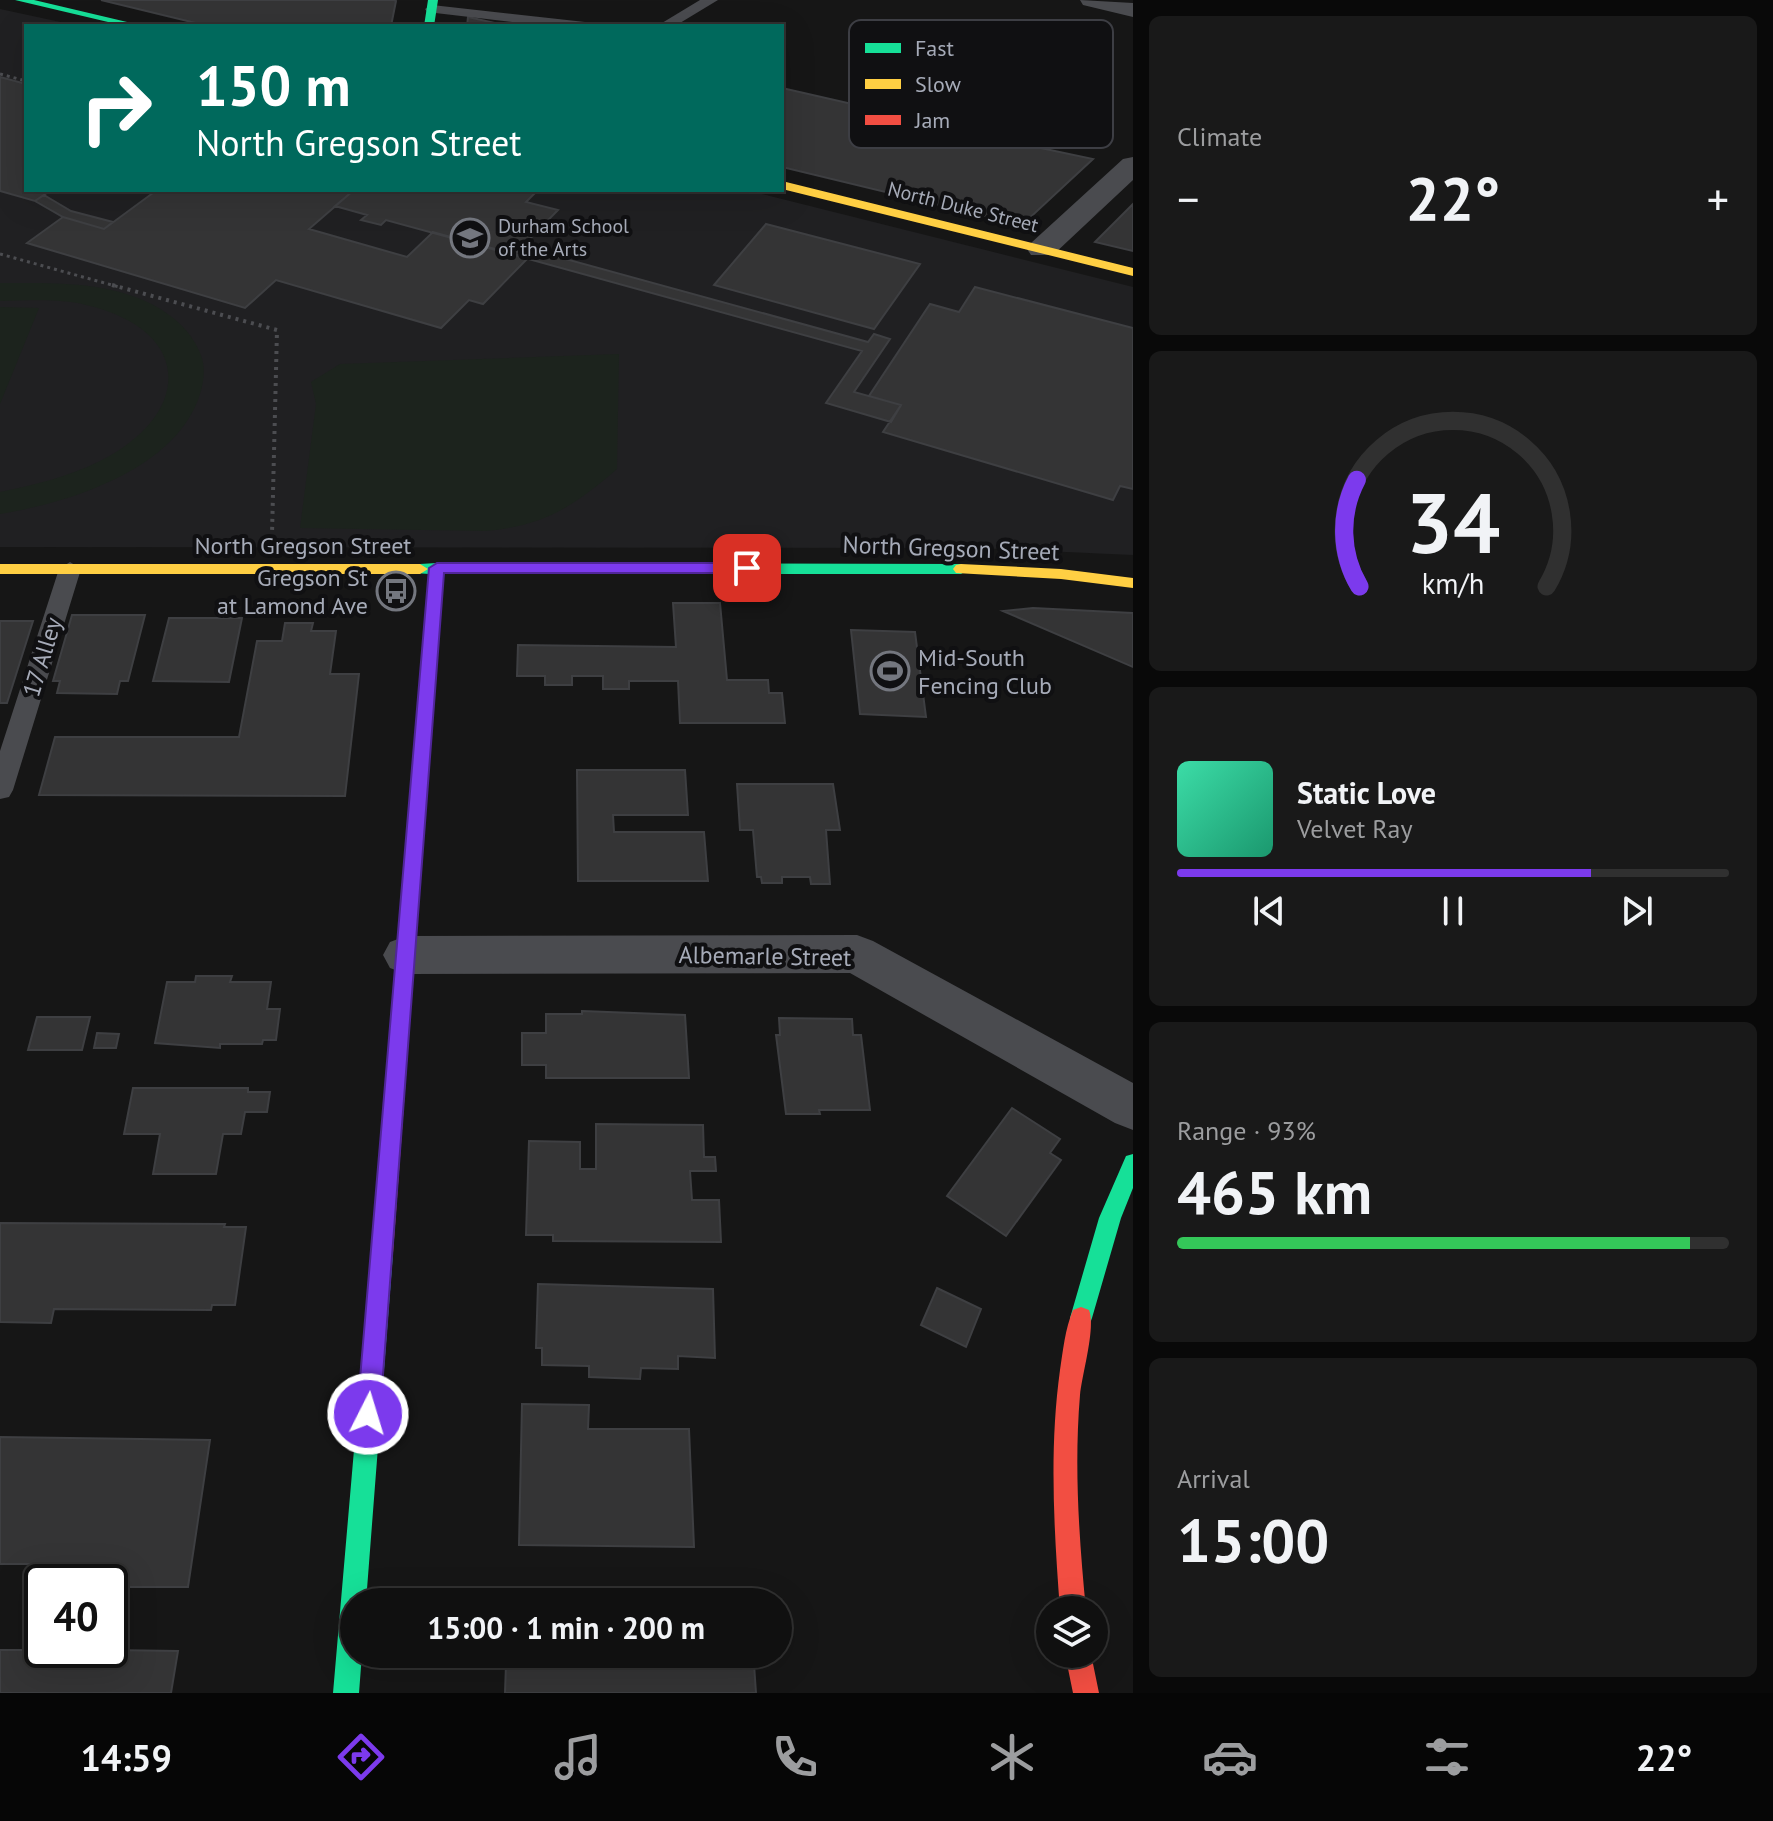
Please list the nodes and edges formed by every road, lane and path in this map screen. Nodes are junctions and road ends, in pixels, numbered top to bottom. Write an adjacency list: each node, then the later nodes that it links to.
1 (20, 0): 6 (main road)
2 (711, 0): 8 (lane)
3 (1092, 0): 4 (street)
4 (1133, 10)
5 (431, 12): 7 (lane)
6 (130, 24)
7 (563, 24)
8 (668, 24)
9 (0, 74): 10 (path)
10 (24, 80)
11 (1133, 165): 13 (street)
12 (784, 185): 13 (main road, North Duke Street)
13 (1042, 249): 15 (main road, North Duke Street)
14 (0, 254): 16 (path)
15 (1133, 272)
16 (272, 546)
17 (437, 568): 19 (main road, North Gregson Street); 20 (main road, North Gregson Street); 22 (main road)
18 (0, 569): 19 (main road, North Gregson Street)
19 (70, 569): 21 (lane, 17 Alley)
20 (1133, 583)
21 (0, 790)
22 (406, 955): 23 (street, Albemarle Street); 27 (main road)
23 (1133, 1108)
24 (1133, 1163): 25 (main road)
25 (1072, 1596)
26 (1081, 1668): 28 (main road)
27 (346, 1693)
28 (1086, 1693)

